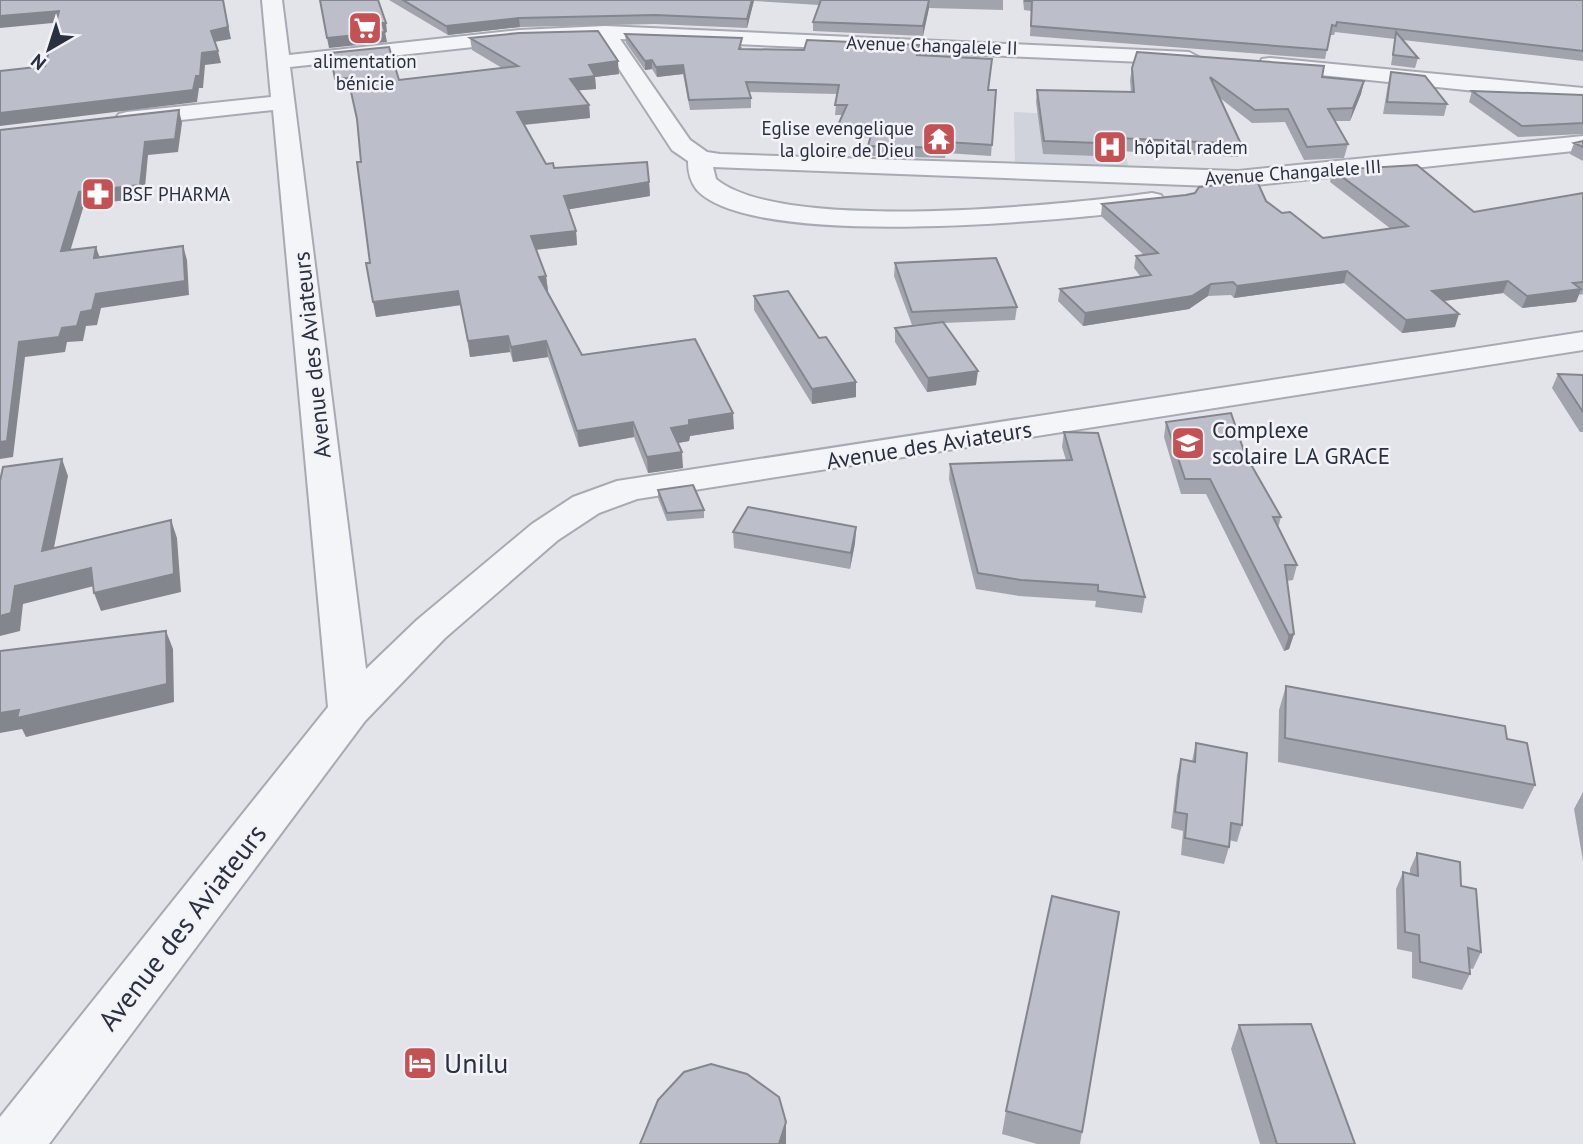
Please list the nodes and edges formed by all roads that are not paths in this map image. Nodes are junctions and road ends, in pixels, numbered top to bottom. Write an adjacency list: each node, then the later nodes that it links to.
1 (272, 0): 4 (street, Avenue des Aviateurs)
2 (605, 32): 3 (street, Avenue Changalele II); 4 (street, Avenue Changalele II); 10 (street)
3 (1206, 59)
4 (280, 62): 7 (street, Avenue des Aviateurs)
5 (1243, 62): 6 (street)
6 (1583, 95)
7 (285, 102): 8 (street); 13 (street, Avenue des Aviateurs)
8 (108, 121)
9 (1583, 144): 11 (street, Avenue Changalele III)
10 (700, 158): 11 (street, Avenue Changalele III); 11 (street)
11 (1214, 180)
12 (1583, 341): 13 (street, Avenue des Aviateurs)
13 (350, 710): 14 (street, Avenue des Aviateurs)
14 (14, 1144)

